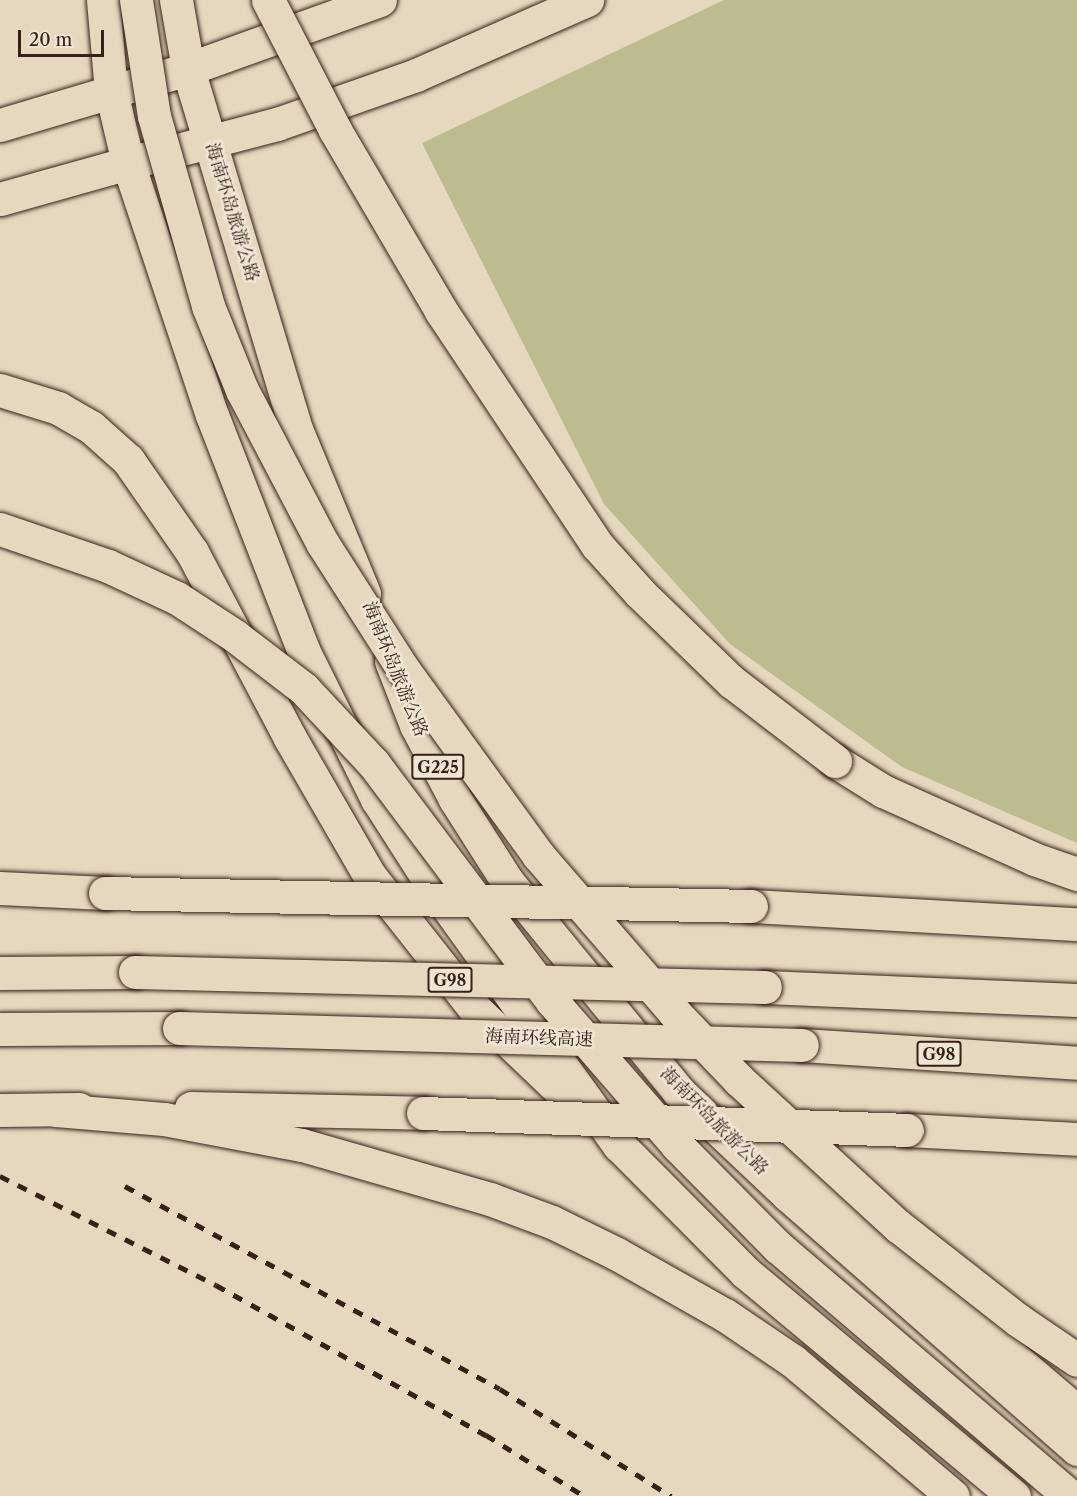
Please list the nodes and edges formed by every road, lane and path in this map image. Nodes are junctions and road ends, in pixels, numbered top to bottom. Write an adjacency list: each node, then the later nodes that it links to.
1 (103, 0): 8 (main road)
2 (136, 0): 27 (main road, bridge)
3 (176, 0): 7 (main road, 海南环岛旅游公路)
4 (268, 0): 15 (main road, bridge)
5 (380, 0): 7 (main road)
6 (587, 0): 10 (main road)
7 (188, 69): 8 (main road); 10 (main road, 海南环岛旅游公路 / G225)
8 (111, 91): 9 (main road); 11 (main road)
9 (0, 125)
10 (211, 144): 11 (main road); 20 (main road, 海南环岛旅游公路 / G225)
11 (128, 163): 12 (main road); 26 (main road)
12 (0, 199)
13 (0, 390): 26 (main road)
14 (0, 529): 32 (main road, bridge)
15 (1077, 874)
16 (0, 888): 17 (main road, bridge)
17 (1077, 924)
18 (0, 973): 19 (main road, G98, bridge)
19 (1077, 1000)
20 (605, 1001): 28 (main road); 29 (main road, 海南环岛旅游公路 / G225)
21 (0, 1029): 22 (main road, 海南环线高速 / G98, bridge)
22 (1077, 1063)
23 (0, 1110): 24 (main road)
24 (56, 1110): 25 (main road, bridge); 30 (main road)
25 (1077, 1139)
26 (618, 1145): 31 (main road)
27 (1077, 1360)
28 (1077, 1412)
29 (1077, 1449)
30 (953, 1496)
31 (1014, 1496)
32 (1070, 1496)

